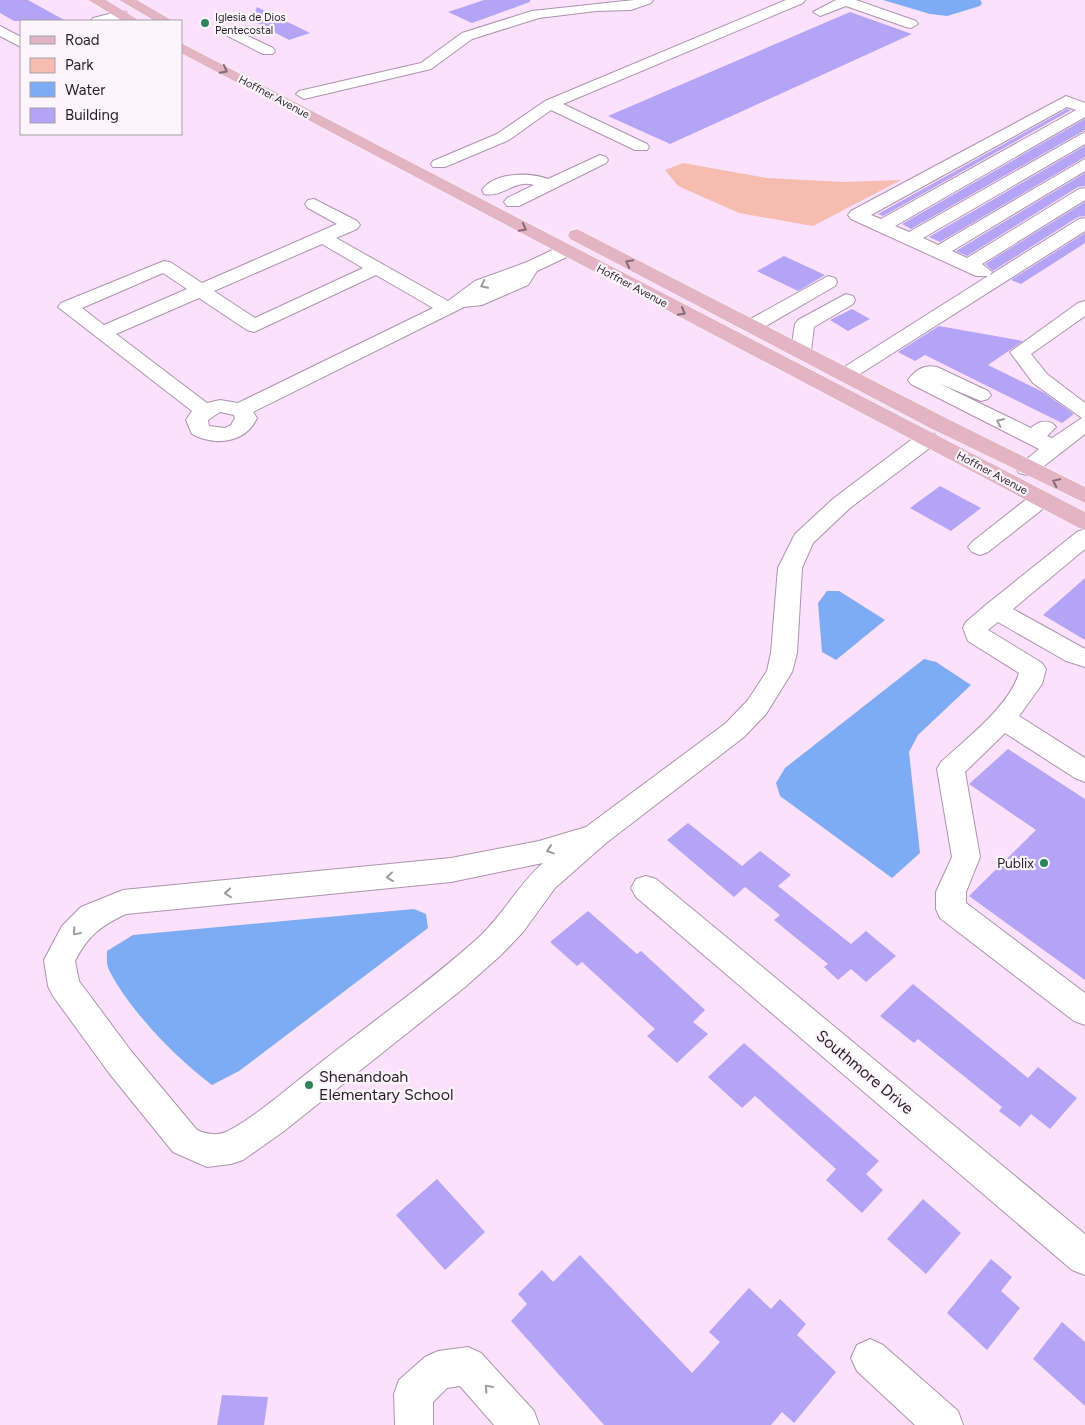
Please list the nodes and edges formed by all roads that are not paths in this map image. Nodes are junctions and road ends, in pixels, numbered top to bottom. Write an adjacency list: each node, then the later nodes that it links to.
1 (95, 0): 10 (main road)
2 (126, 0): 9 (main road)
3 (563, 0): 8 (street)
4 (646, 0): 8 (street)
5 (798, 0): 21 (street)
6 (845, 0): 7 (street); 12 (street)
7 (820, 12)
8 (537, 14): 20 (street)
9 (160, 18): 10 (main road)
10 (128, 19): 11 (street)
11 (113, 20)
12 (911, 24)
13 (228, 30): 15 (street)
14 (1, 32): 16 (street)
15 (248, 40): 18 (street); 19 (street)
16 (17, 45)
17 (182, 47): 20 (main road, Hoffner Avenue, one-way to 20)
18 (223, 48): 20 (main road, Hoffner Avenue)
19 (268, 51)
20 (296, 99): 27 (main road, Hoffner Avenue); 30 (main road, Hoffner Avenue)
21 (550, 104): 24 (street); 27 (street)
22 (1085, 110): 25 (street); 29 (street)
23 (1085, 137): 31 (street)
24 (641, 147)
25 (961, 158): 29 (street); 41 (street)
26 (600, 160): 32 (street)
27 (439, 164): 33 (main road, Hoffner Avenue)
28 (1085, 164): 34 (street)
29 (985, 168): 31 (street); 41 (street)
30 (412, 170): 36 (main road); 44 (main road, Hoffner Avenue, one-way to 44)
31 (1013, 179): 34 (street); 43 (street)
32 (548, 185): 33 (street); 36 (street)
33 (490, 190): 36 (main road, Hoffner Avenue)
34 (1041, 190): 35 (street); 45 (street)
35 (1080, 201): 46 (street)
36 (513, 202): 38 (main road, Hoffner Avenue)
37 (314, 204): 42 (street)
38 (531, 212)
39 (1085, 223): 48 (street)
40 (558, 225): 54 (main road, Hoffner Avenue, one-way to 40)
41 (882, 226): 43 (street)
42 (322, 237): 47 (street); 50 (street)
43 (909, 239): 45 (street)
44 (565, 251): 52 (street); 62 (main road, Hoffner Avenue, one-way to 62)
45 (938, 252): 46 (street)
46 (968, 265): 48 (street)
47 (378, 268): 50 (street); 52 (street)
48 (997, 278): 57 (street)
49 (828, 282): 54 (street)
50 (200, 290): 55 (street); 55 (street)
51 (846, 300): 56 (street)
52 (454, 305): 58 (street)
53 (1085, 307): 60 (street)
54 (752, 326): 56 (main road, Hoffner Avenue)
55 (102, 333): 59 (street)
56 (801, 352): 57 (main road, Hoffner Avenue)
57 (845, 375): 62 (main road, Hoffner Avenue)
58 (241, 410): 59 (lane); 59 (lane)
59 (205, 411)
60 (1085, 413)
61 (1085, 424): 63 (street)
62 (934, 432): 63 (street); 64 (main road, Hoffner Avenue); 66 (main road, Hoffner Avenue); 74 (street)
63 (1054, 448): 64 (street)
64 (1027, 468): 65 (main road, Hoffner Avenue, one-way to 64)
65 (1085, 496)
66 (1042, 499): 67 (main road, Hoffner Avenue); 69 (lane)
67 (1085, 522)
68 (1085, 537): 70 (street)
69 (980, 546)
70 (996, 610): 71 (street); 72 (street)
71 (1085, 658)
72 (1003, 719): 73 (street); 76 (street)
73 (1085, 771)
74 (596, 835): 74 (street, one-way to 74)
75 (646, 888): 77 (street, Southmore Drive)
76 (1085, 1011)
77 (1085, 1257)
78 (870, 1358): 81 (street)
79 (414, 1425): 80 (street, one-way to 79)
80 (520, 1425)
81 (944, 1425)

